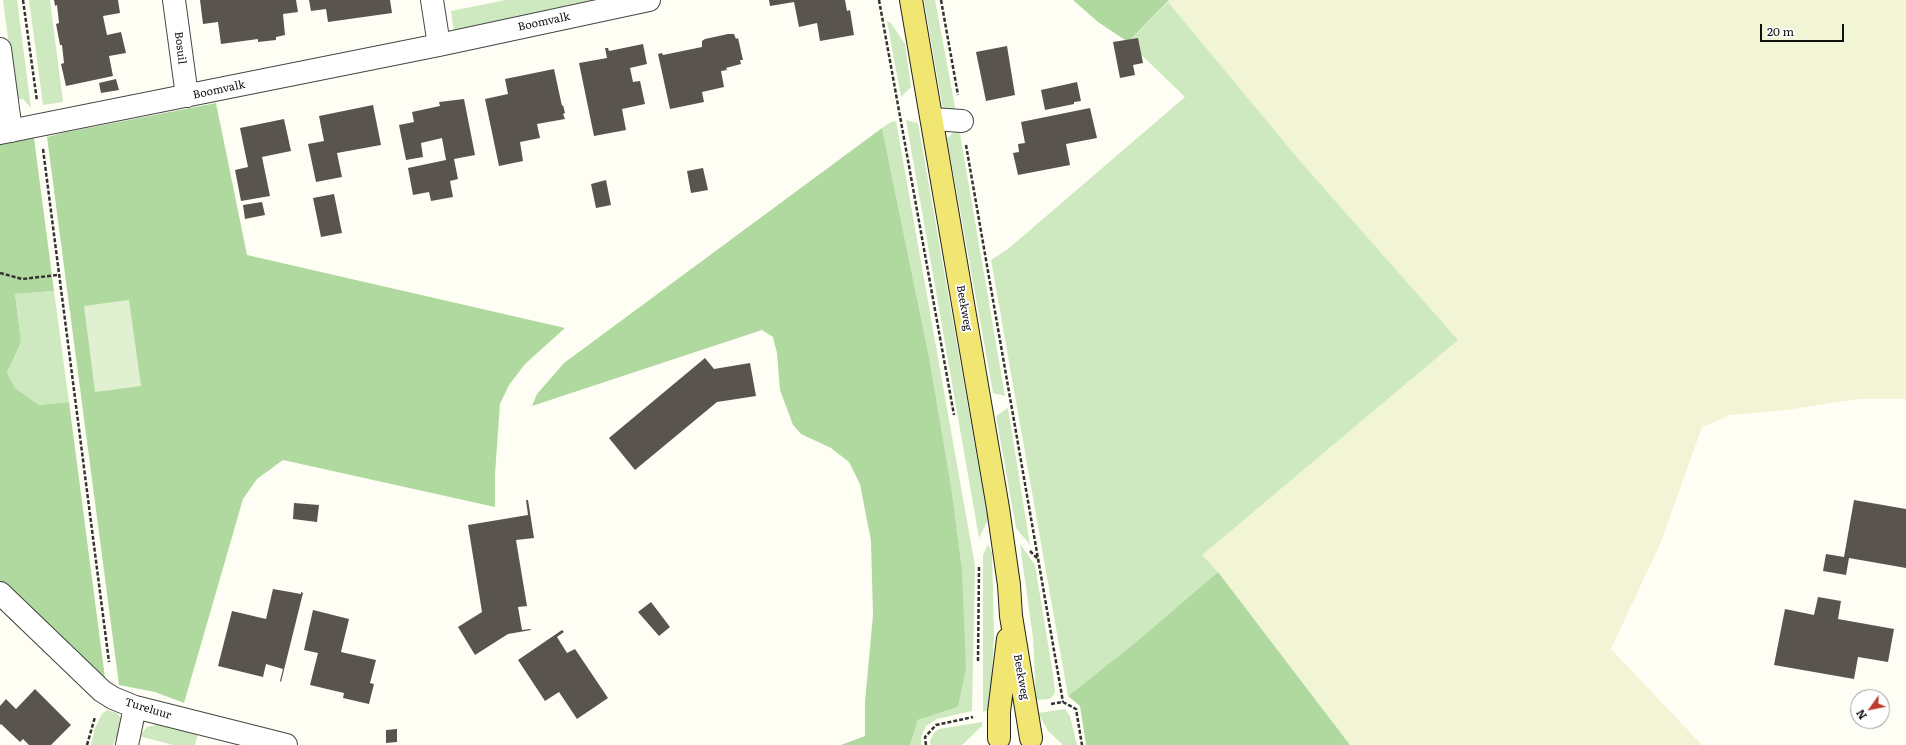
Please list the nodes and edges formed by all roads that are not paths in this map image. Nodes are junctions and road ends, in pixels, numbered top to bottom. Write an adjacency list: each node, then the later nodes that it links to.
1 (174, 0): 7 (street, Bosuil)
2 (432, 0): 5 (street)
3 (649, 0): 5 (street, Boomvalk)
4 (910, 0): 8 (main road, Beekweg)
5 (438, 45): 7 (street, Boomvalk)
6 (0, 48): 10 (street)
7 (187, 96): 10 (street, Boomvalk)
8 (932, 119): 9 (street); 12 (main road, Beekweg)
9 (962, 121)
10 (6, 132)
11 (0, 593): 13 (street, Tureluur)
12 (1011, 616): 14 (main road, Beekweg); 15 (main road, Beekweg)
13 (135, 707): 16 (street); 17 (street, Tureluur)
14 (991, 741): 15 (main road)
15 (1036, 742)
16 (127, 745)
17 (286, 745)

